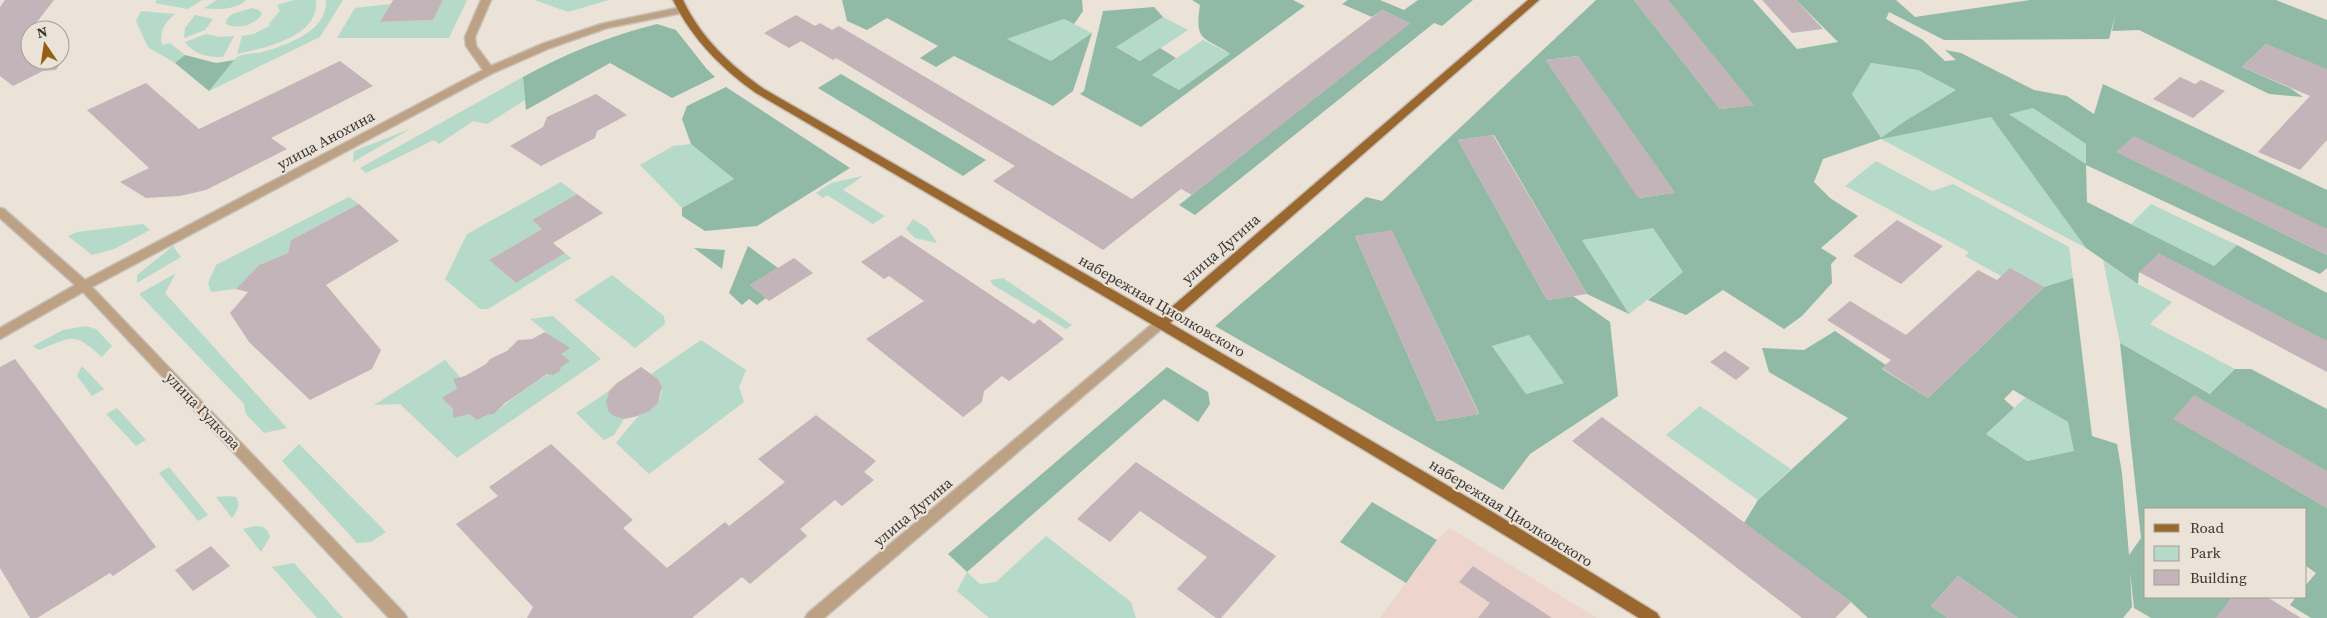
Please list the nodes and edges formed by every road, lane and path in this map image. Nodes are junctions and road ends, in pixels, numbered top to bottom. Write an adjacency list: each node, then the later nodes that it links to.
1 (486, 0): 4 (street)
2 (1534, 0): 7 (main road, улица Дугина)
3 (680, 5): 4 (street, улица Анохина); 7 (main road, набережная Циолковского)
4 (489, 71): 6 (street, улица Анохина)
5 (0, 212): 6 (street, улица Гудкова)
6 (84, 286): 8 (street, улица Анохина); 9 (street, улица Гудкова)
7 (1161, 323): 10 (street, улица Дугина); 11 (main road, набережная Циолковского)
8 (0, 334)
9 (399, 618)
10 (813, 618)
11 (1652, 618)

